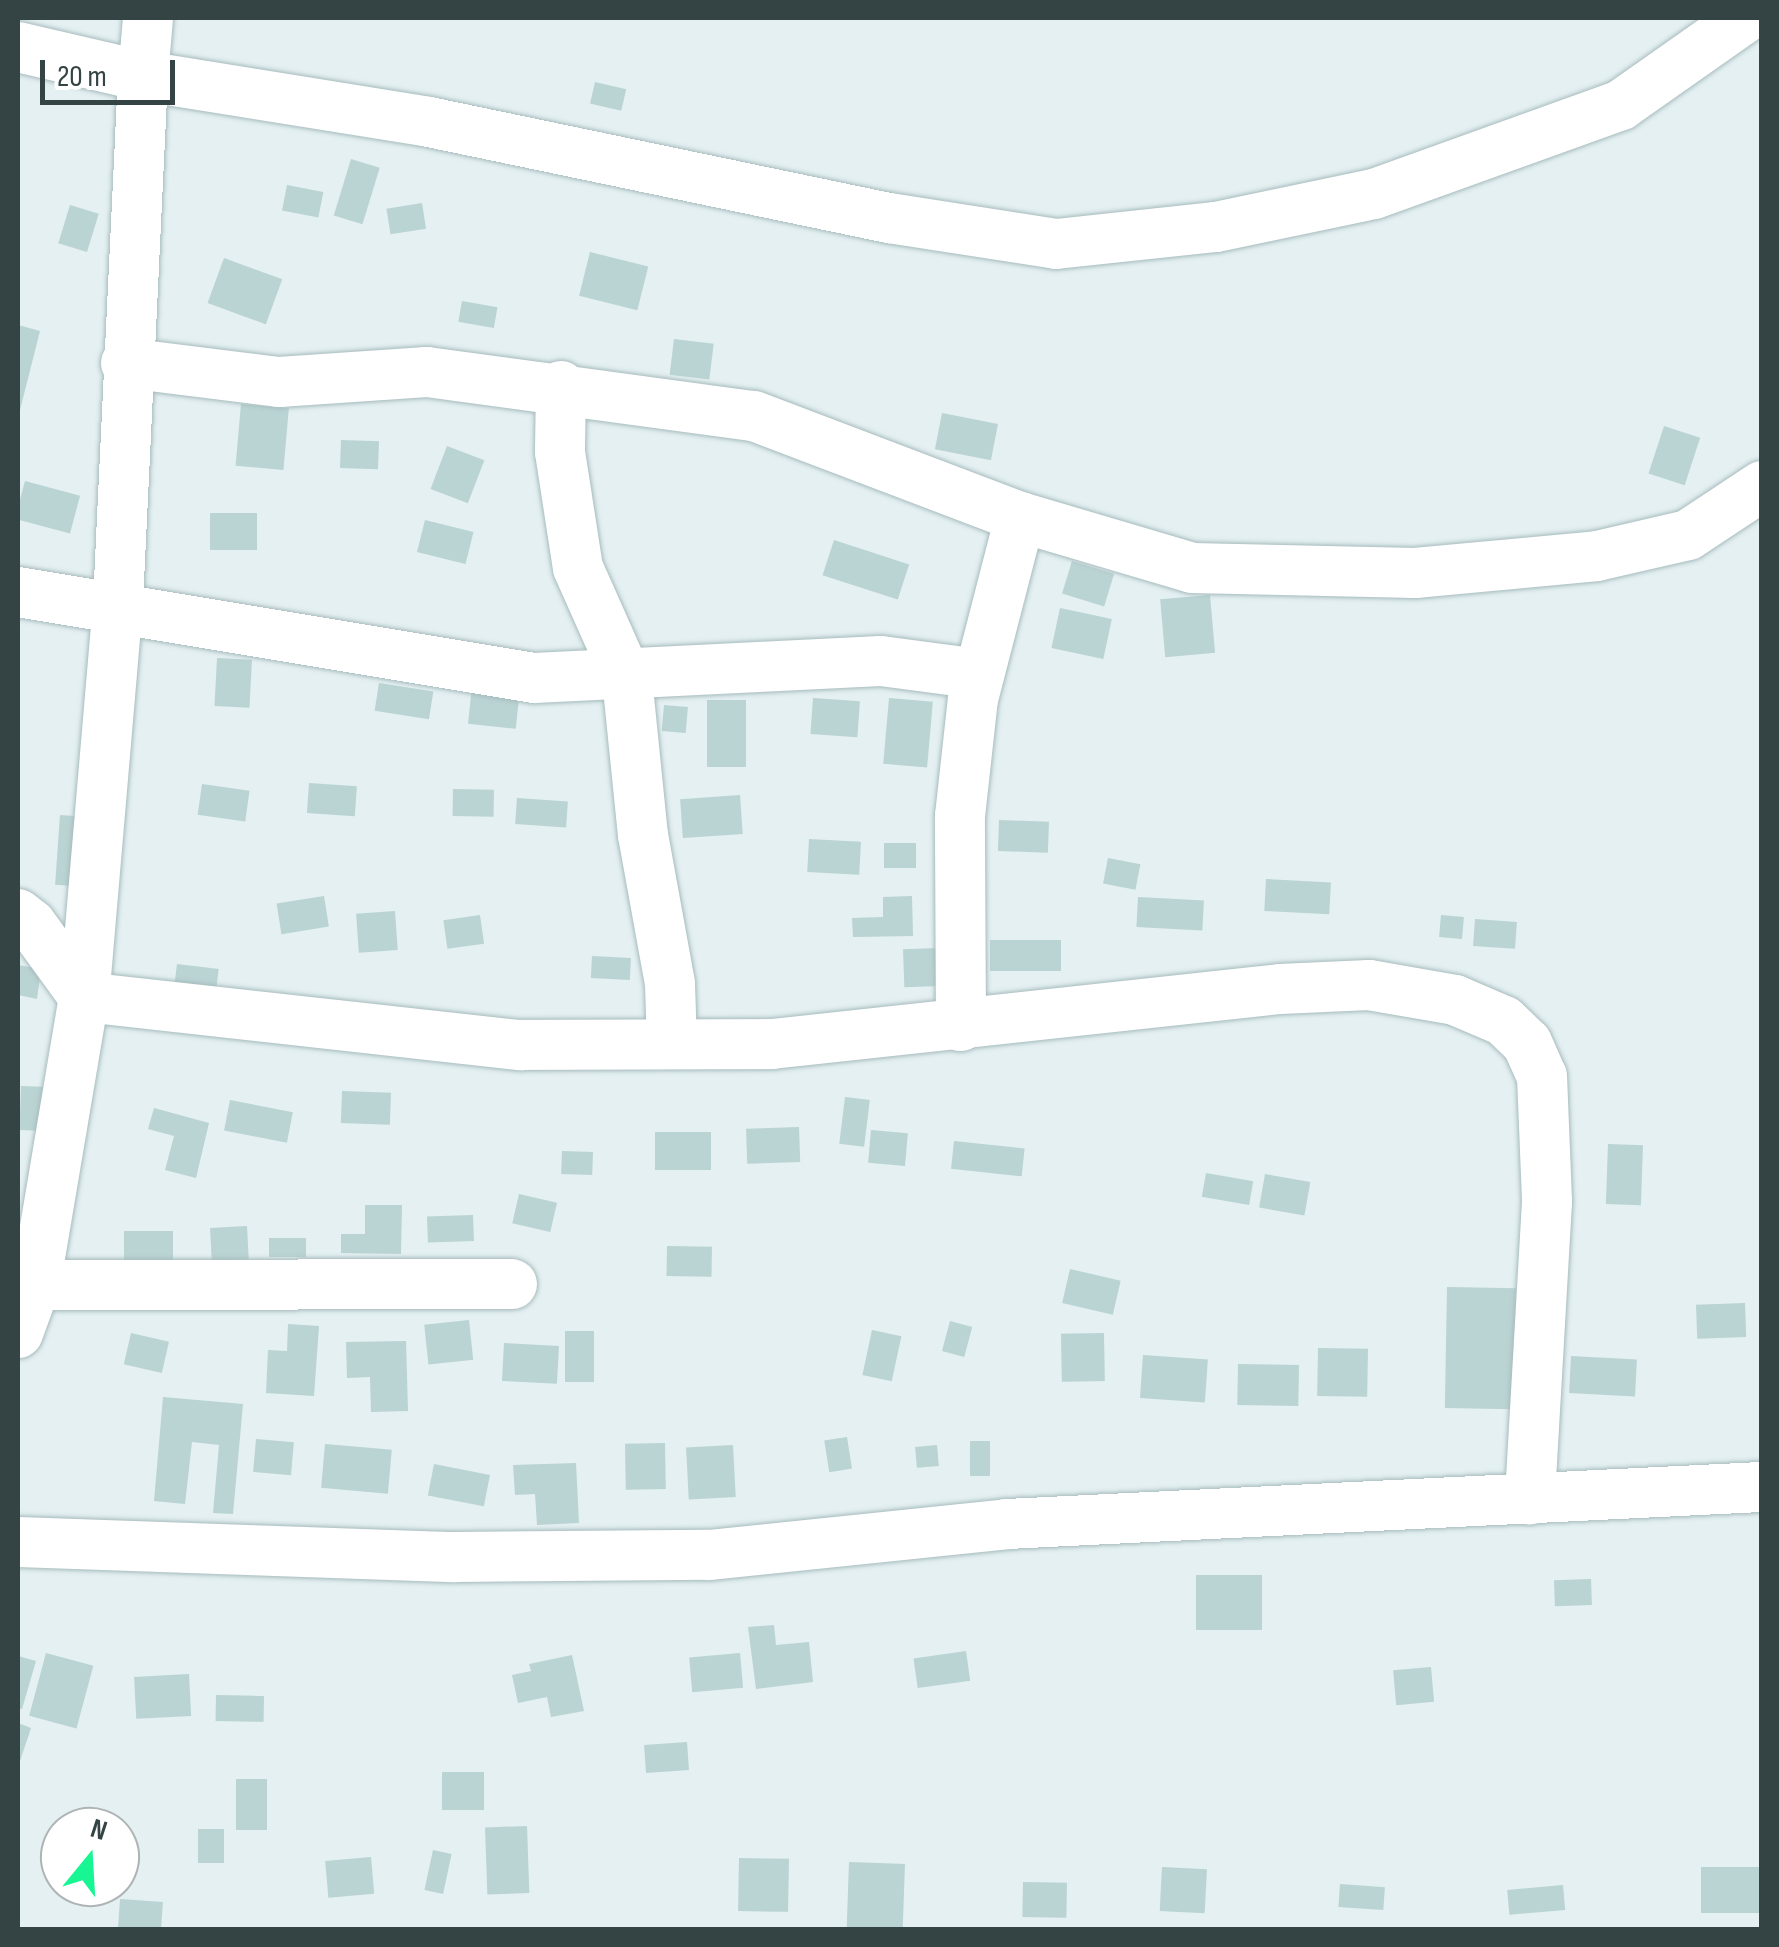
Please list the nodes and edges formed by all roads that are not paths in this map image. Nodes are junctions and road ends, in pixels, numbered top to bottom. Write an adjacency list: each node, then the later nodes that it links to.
1 (148, 18): 4 (street)
2 (1745, 18): 4 (street)
3 (18, 47): 4 (street)
4 (143, 76): 5 (street)
5 (126, 363): 6 (street); 10 (street)
6 (561, 386): 8 (street); 12 (street)
7 (1762, 486): 8 (street)
8 (1020, 517): 11 (street)
9 (18, 592): 10 (street)
10 (118, 603): 12 (street); 14 (street)
11 (979, 674): 12 (street); 15 (street)
12 (626, 678): 16 (street)
13 (18, 914): 14 (street)
14 (84, 997): 16 (street); 18 (street)
15 (961, 1026): 16 (street); 21 (street)
16 (672, 1043)
17 (512, 1284): 18 (street)
18 (26, 1286): 19 (street)
19 (18, 1333)
20 (1762, 1487): 21 (street)
21 (1530, 1500): 22 (street)
22 (18, 1542)

